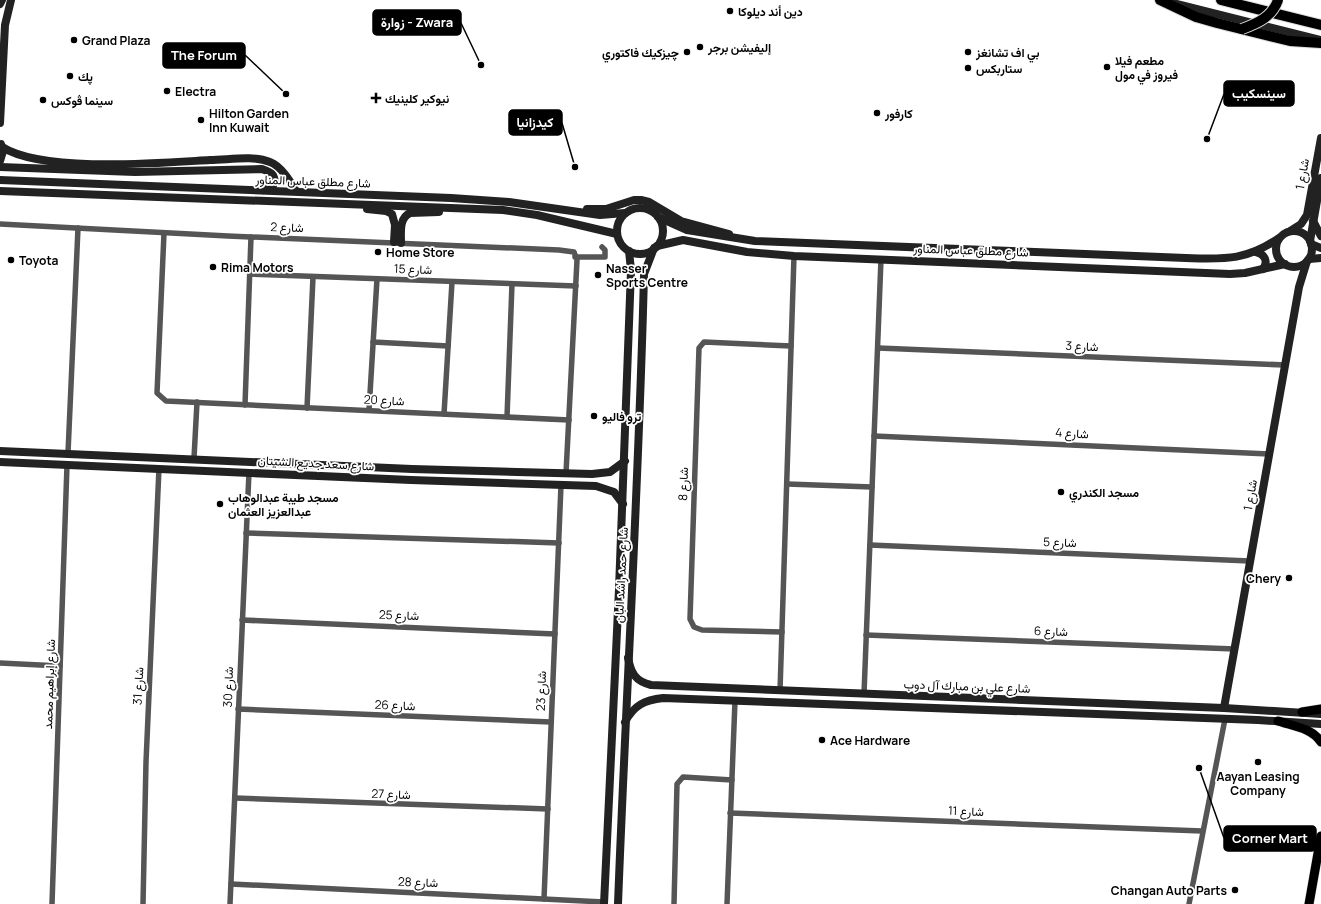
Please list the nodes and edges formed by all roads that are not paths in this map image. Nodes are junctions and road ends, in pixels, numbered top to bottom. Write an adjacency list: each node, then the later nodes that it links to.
1 (2, 0): 6 (street)
2 (11, 0): 11 (street)
3 (1161, 0): 8 (highway); 9 (street)
4 (1221, 0): 7 (highway)
5 (1278, 0): 8 (highway, bridge)
6 (0, 4)
7 (1321, 25)
8 (1242, 29): 10 (highway)
9 (1321, 40)
10 (1321, 43)
11 (0, 123)
12 (1321, 138): 32 (street, شارع 1)
13 (1, 145): 15 (street); 17 (street)
14 (240, 159): 17 (street); 18 (street); 23 (street)
15 (0, 160)
16 (0, 167): 17 (street)
17 (137, 168): 18 (street)
18 (240, 168): 22 (street)
19 (1321, 178): 29 (street, شارع 1)
20 (0, 180): 22 (street, شارع مطلق عباس المناور)
21 (0, 191): 24 (street, شارع مطلق عباس المناور)
22 (262, 191): 23 (street, شارع مطلق عباس المناور)
23 (296, 191): 26 (street, شارع مطلق عباس المناور)
24 (350, 203): 25 (street, شارع مطلق عباس المناور); 39 (street)
25 (462, 208): 34 (street, شارع مطلق عباس المناور); 39 (street)
26 (561, 210): 27 (street, شارع مطلق عباس المناور); 38 (street)
27 (625, 213): 28 (street); 34 (street)
28 (658, 217): 38 (street, شارع مطلق عباس المناور); 42 (street)
29 (1314, 221): 35 (street); 40 (street, شارع 1)
30 (0, 224): 31 (street, شارع 2)
31 (78, 228): 33 (street, شارع 2); 80 (street)
32 (1290, 231): 37 (street); 40 (street)
33 (164, 233): 36 (street, شارع 2); 69 (street, شارع 20)
34 (617, 234): 44 (street)
35 (1321, 236)
36 (251, 237): 39 (street, شارع 2); 54 (street)
37 (1279, 238): 45 (street, شارع مطلق عباس المناور); 51 (street)
38 (755, 241): 45 (street, شارع مطلق عباس المناور)
39 (397, 243): 46 (street, شارع 2)
40 (1310, 243): 43 (street); 50 (street)
41 (602, 247): 46 (street, شارع 2)
42 (655, 247): 44 (street); 47 (street, شارع مطلق عباس المناور); 55 (street, شارع حمد راشد البان)
43 (1321, 248)
44 (629, 250): 53 (street, شارع حمد راشد البان)
45 (1256, 252): 52 (street)
46 (575, 255): 60 (street)
47 (794, 256): 49 (street, شارع مطلق عباس المناور); 64 (street)
48 (1321, 258): 50 (street)
49 (881, 259): 52 (street, شارع مطلق عباس المناور); 65 (street)
50 (1308, 260): 51 (street); 61 (street, شارع 1)
51 (1287, 265): 52 (street, شارع مطلق عباس المناور); 61 (street)
52 (1263, 268)
53 (631, 270): 55 (street); 67 (street, شارع حمد راشد البان)
54 (250, 274): 56 (street, شارع 15); 70 (street)
55 (644, 274): 66 (street, شارع حمد راشد البان)
56 (313, 277): 57 (street, شارع 15); 71 (street)
57 (376, 279): 58 (street, شارع 15); 62 (street)
58 (452, 282): 59 (street, شارع 15); 63 (street)
59 (512, 284): 60 (street, شارع 15); 74 (street)
60 (576, 286): 75 (street)
61 (1299, 287): 68 (street, شارع 1)
62 (373, 342): 63 (street); 72 (street)
63 (448, 346): 73 (street)
64 (791, 346): 97 (street); 110 (street, شارع 8)
65 (878, 348): 68 (street, شارع 3); 76 (street)
66 (642, 355): 67 (street); 106 (street, شارع حمد راشد البان)
67 (628, 358): 83 (street, شارع حمد راشد البان)
68 (1285, 365): 81 (street, شارع 1)
69 (197, 402): 70 (street, شارع 20); 82 (street)
70 (245, 405): 71 (street, شارع 20)
71 (307, 408): 72 (street, شارع 20)
72 (369, 410): 73 (street, شارع 20)
73 (444, 414): 74 (street, شارع 20)
74 (507, 417): 75 (street, شارع 20)
75 (569, 420): 92 (street)
76 (874, 436): 81 (street, شارع 4); 99 (street)
77 (0, 451): 78 (street, شارع سعد جديع الشيتان)
78 (28, 452): 79 (street, شارع سعد جديع الشيتان); 85 (street)
79 (55, 453): 80 (street, شارع سعد جديع الشيتان); 86 (street)
80 (68, 453): 82 (street, شارع سعد جديع الشيتان)
81 (1269, 454): 104 (street, شارع 1)
82 (194, 458): 89 (street, شارع سعد جديع الشيتان)
83 (625, 461): 93 (street, شارع سعد جديع الشيتان); 100 (street, شارع حمد راشد البان)
84 (0, 462): 85 (street, شارع سعد جديع الشيتان)
85 (27, 463): 86 (street, شارع سعد جديع الشيتان)
86 (54, 464): 87 (street, شارع سعد جديع الشيتان)
87 (67, 465): 88 (street, شارع سعد جديع الشيتان); 116 (street, شارع إبراهيم محمد)
88 (159, 468): 91 (street, شارع سعد جديع الشيتان); 151 (street, شارع 31)
89 (392, 468): 90 (street, شارع سعد جديع الشيتان); 94 (street)
90 (412, 469): 92 (street, شارع سعد جديع الشيتان); 95 (street)
91 (249, 472): 94 (street, شارع سعد جديع الشيتان); 101 (street, شارع 30)
92 (566, 473): 93 (street, شارع سعد جديع الشيتان)
93 (592, 474): 98 (street)
94 (392, 479): 95 (street, شارع سعد جديع الشيتان)
95 (411, 480): 96 (street, شارع سعد جديع الشيتان)
96 (561, 484): 98 (street, شارع سعد جديع الشيتان); 102 (street, شارع 23)
97 (787, 484): 99 (street); 110 (street)
98 (592, 486): 100 (street, شارع سعد جديع الشيتان)
99 (872, 487): 103 (street)
100 (623, 504): 105 (street, شارع حمد راشد البان)
101 (246, 533): 102 (street); 109 (street, شارع 30)
102 (558, 543): 111 (street, شارع 23)
103 (870, 545): 104 (street, شارع 5); 112 (street)
104 (1250, 561): 113 (street, شارع 1)
105 (620, 569): 106 (street); 107 (street, شارع حمد راشد البان)
106 (634, 572): 108 (street, شارع حمد راشد البان)
107 (620, 589): 108 (street); 138 (street, شارع حمد راشد البان)
108 (633, 589): 114 (street, شارع حمد راشد البان)
109 (242, 620): 111 (street, شارع 25); 125 (street, شارع 30)
110 (782, 632): 118 (street)
111 (555, 634): 133 (street, شارع 23)
112 (866, 636): 113 (street, شارع 6); 119 (street)
113 (1235, 649): 124 (street, شارع 1)
114 (628, 658): 117 (street, شارع علي بن مبارك آل دوب); 134 (street, شارع حمد راشد البان)
115 (0, 663): 116 (street)
116 (60, 666): 150 (street, شارع إبراهيم محمد)
117 (663, 686): 118 (street, شارع علي بن مبارك آل دوب); 120 (street)
118 (780, 691): 119 (street, شارع علي بن مبارك آل دوب)
119 (864, 694): 122 (street, شارع علي بن مبارك آل دوب)
120 (663, 698): 121 (street, شارع علي بن مبارك آل دوب); 134 (street, شارع علي بن مبارك آل دوب)
121 (735, 701): 127 (street, شارع علي بن مبارك آل دوب); 137 (street)
122 (1040, 701): 123 (street, شارع علي بن مبارك آل دوب); 127 (street)
123 (1056, 702): 124 (street, شارع علي بن مبارك آل دوب); 129 (street)
124 (1224, 708): 128 (street, شارع علي بن مبارك آل دوب)
125 (238, 709): 133 (street, شارع 26); 140 (street, شارع 30)
126 (1321, 709): 128 (main road)
127 (1039, 712): 129 (street, شارع علي بن مبارك آل دوب)
128 (1302, 712): 130 (street, شارع علي بن مبارك آل دوب)
129 (1055, 713): 131 (street, شارع علي بن مبارك آل دوب)
130 (1321, 714)
131 (1225, 719): 132 (street, شارع علي بن مبارك آل دوب); 145 (street)
132 (1278, 721): 135 (street, شارع علي بن مبارك آل دوب); 136 (main road)
133 (551, 722): 143 (street, شارع 23)
134 (625, 722): 139 (street, شارع حمد راشد البان)
135 (1321, 724)
136 (1321, 742)
137 (732, 780): 144 (street); 154 (street)
138 (608, 791): 139 (street); 141 (street, شارع حمد راشد البان)
139 (622, 793): 142 (street, شارع حمد راشد البان)
140 (235, 798): 143 (street, شارع 27); 147 (street, شارع 30)
141 (608, 803): 142 (street); 149 (street, شارع حمد راشد البان)
142 (622, 804): 153 (street, شارع حمد راشد البان)
143 (548, 810): 148 (street, شارع 23)
144 (730, 813): 145 (street, شارع 11); 155 (street)
145 (1202, 831): 156 (street)
146 (1321, 836): 157 (main road)
147 (231, 884): 148 (street, شارع 28); 152 (street, شارع 30)
148 (544, 899): 149 (street, شارع 28)
149 (604, 903)
150 (52, 904)
151 (142, 904)
152 (230, 904)
153 (618, 904)
154 (674, 904)
155 (727, 904)
156 (1189, 904)
157 (1309, 904)

